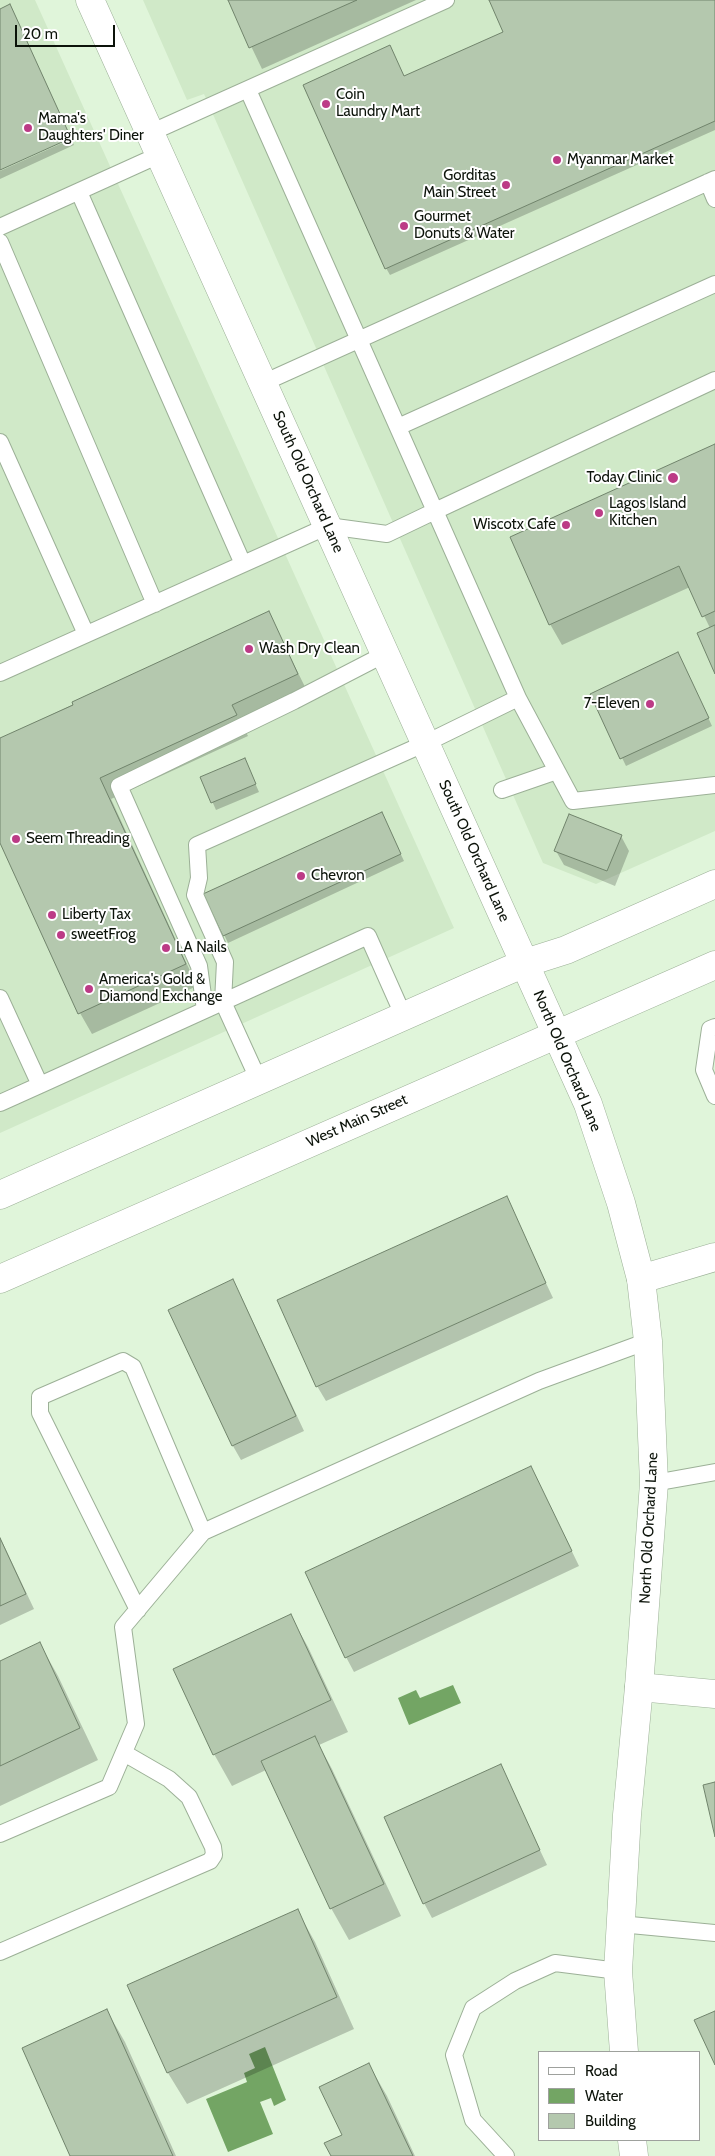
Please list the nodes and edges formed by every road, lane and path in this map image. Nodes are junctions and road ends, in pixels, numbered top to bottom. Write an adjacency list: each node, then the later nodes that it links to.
1 (90, 0): 4 (street, South Old Orchard Lane)
2 (446, 0): 3 (lane)
3 (248, 90): 4 (lane); 11 (lane)
4 (155, 144): 6 (lane); 13 (street, South Old Orchard Lane)
5 (711, 181): 7 (lane); 11 (lane)
6 (79, 192): 8 (lane); 18 (lane)
7 (715, 199)
8 (0, 226)
9 (0, 242): 19 (lane)
10 (715, 284): 14 (lane)
11 (358, 339): 13 (lane); 14 (lane)
12 (715, 380): 16 (lane)
13 (263, 382): 17 (street, South Old Orchard Lane)
14 (398, 427): 16 (lane)
15 (0, 442): 20 (lane)
16 (434, 511): 17 (lane); 23 (lane)
17 (328, 526): 18 (lane); 21 (street, South Old Orchard Lane)
18 (243, 564): 19 (lane)
19 (155, 604): 20 (lane)
20 (86, 634): 22 (lane)
21 (385, 654): 24 (street, South Old Orchard Lane); 33 (lane)
22 (1, 669)
23 (518, 698): 24 (lane); 25 (lane)
24 (426, 742): 29 (street, South Old Orchard Lane); 32 (lane)
25 (557, 771): 26 (lane); 27 (lane)
26 (715, 785)
27 (502, 790)
28 (715, 884): 29 (street)
29 (525, 963): 34 (street); 36 (street, North Old Orchard Lane)
30 (715, 965): 36 (street, West Main Street)
31 (0, 998): 38 (lane)
32 (223, 1002): 33 (lane); 34 (lane); 37 (lane)
33 (205, 1010): 38 (lane)
34 (404, 1017): 37 (street)
35 (715, 1026): 39 (lane)
36 (557, 1035): 43 (street, North Old Orchard Lane); 44 (street, West Main Street)
37 (259, 1080): 41 (street)
38 (40, 1085): 40 (lane)
39 (715, 1096)
40 (0, 1104)
41 (0, 1195)
42 (715, 1257): 43 (street)
43 (641, 1278): 45 (street, North Old Orchard Lane)
44 (0, 1279)
45 (648, 1341): 47 (street, North Old Orchard Lane); 48 (lane)
46 (715, 1472): 47 (lane)
47 (654, 1483): 50 (street, North Old Orchard Lane)
48 (203, 1532): 49 (lane); 49 (lane)
49 (138, 1610): 52 (lane)
50 (639, 1686): 51 (street); 54 (street, North Old Orchard Lane)
51 (715, 1694)
52 (124, 1753): 53 (lane); 56 (lane)
53 (0, 1834)
54 (620, 1924): 55 (lane); 57 (street, North Old Orchard Lane)
55 (715, 1933)
56 (0, 1952)
57 (618, 1971): 58 (street, North Old Orchard Lane); 60 (lane)
58 (624, 2051)
59 (632, 2141): 61 (street)
60 (506, 2156)
61 (634, 2156)

